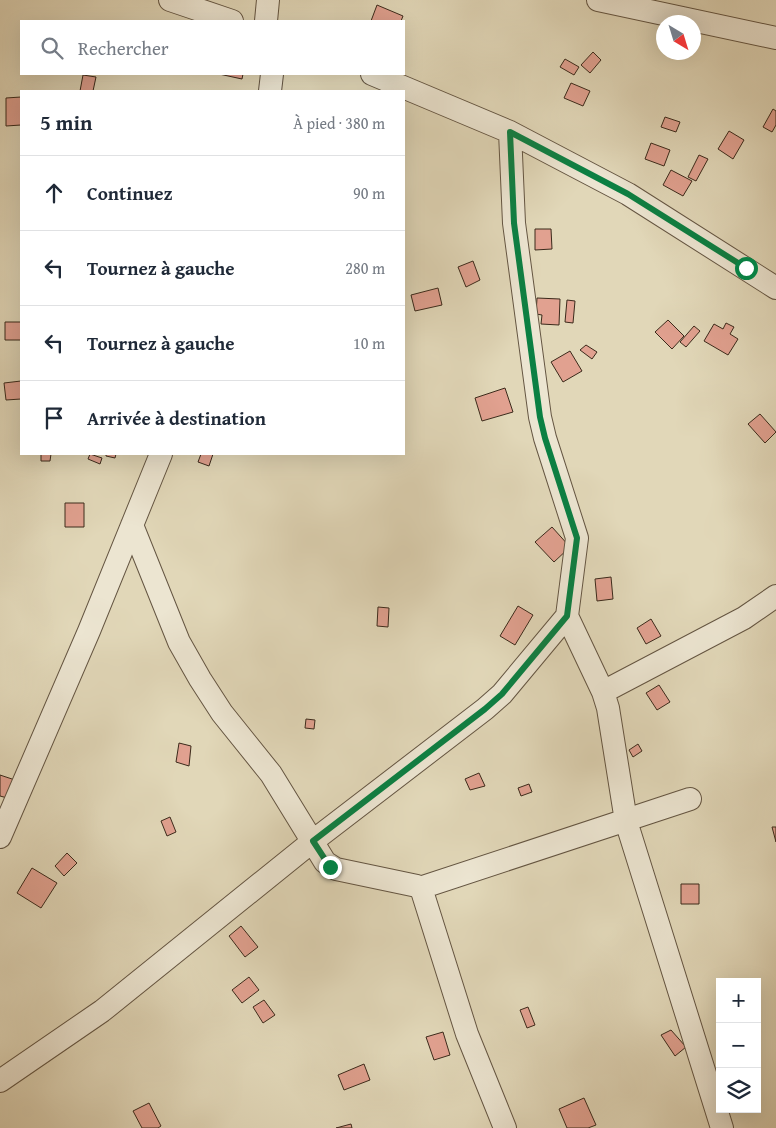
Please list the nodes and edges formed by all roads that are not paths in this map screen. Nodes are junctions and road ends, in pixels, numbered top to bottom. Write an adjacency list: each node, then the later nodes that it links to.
1 (170, 0): 5 (street)
2 (268, 0): 6 (street)
3 (598, 0): 4 (street)
4 (670, 8): 7 (street)
5 (229, 20)
6 (266, 20)
7 (776, 38)
8 (272, 75): 10 (street)
9 (374, 75): 11 (street)
10 (270, 90)
11 (510, 132): 12 (street); 16 (street)
12 (776, 288)
13 (161, 455): 14 (street)
14 (132, 525): 20 (street); 21 (street)
15 (776, 596): 17 (street)
16 (567, 616): 17 (street); 21 (street)
17 (603, 692): 19 (street)
18 (690, 799): 19 (street)
19 (626, 821): 22 (street); 25 (street)
20 (0, 837)
21 (313, 841): 22 (street); 23 (street)
22 (420, 888): 24 (street)
23 (0, 1081)
24 (505, 1128)
25 (722, 1128)

